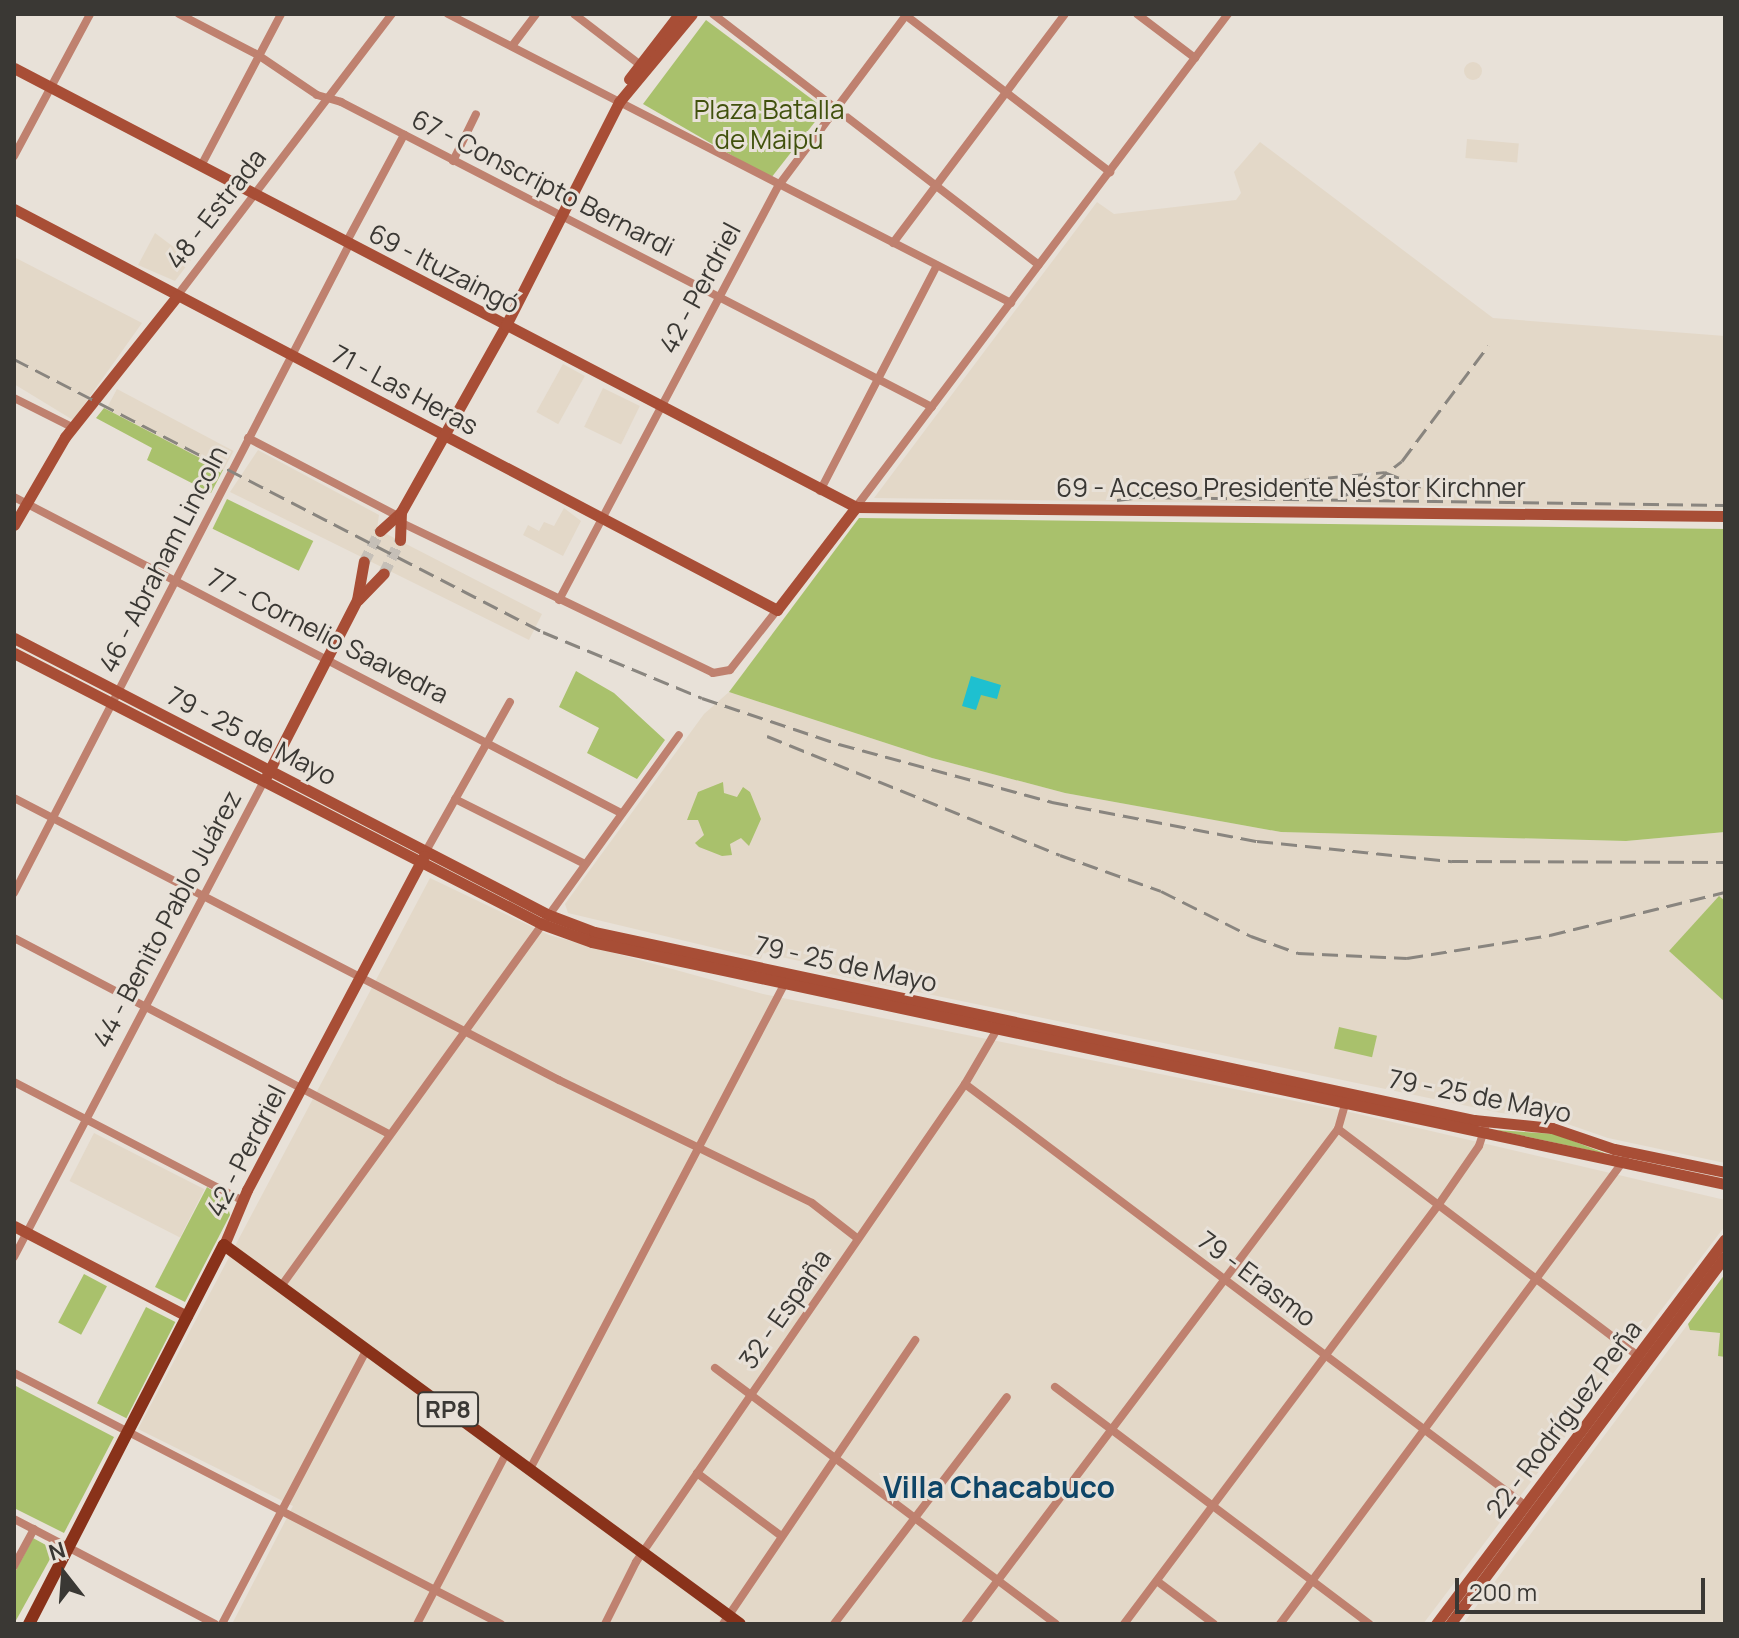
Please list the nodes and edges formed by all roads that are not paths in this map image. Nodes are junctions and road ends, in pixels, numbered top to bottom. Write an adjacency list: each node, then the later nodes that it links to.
1 (90, 14): 20 (street)
2 (179, 14): 16 (street, 67 - Conscripto Bernardi)
3 (281, 14): 16 (street)
4 (392, 14): 22 (street, 48 - Estrada)
5 (448, 14): 15 (street)
6 (536, 14): 15 (street)
7 (574, 14): 18 (street)
8 (679, 14): 18 (street)
9 (692, 14): 18 (street)
10 (713, 14): 24 (street)
11 (906, 14): 21 (street); 24 (street, 42 - Perdriel)
12 (1065, 14): 21 (street)
13 (1137, 14): 17 (street)
14 (1228, 14): 17 (street)
15 (512, 46): 23 (street)
16 (258, 55): 22 (street, 67 - Conscripto Bernardi); 29 (street)
17 (1195, 58): 30 (street)
18 (643, 67): 23 (street)
19 (14, 68): 20 (street, 69 - Ituzaingó)
20 (52, 88): 27 (street); 29 (street, 69 - Ituzaingó)
21 (1006, 92): 30 (street); 32 (street)
22 (329, 98): 26 (street, 67 - Conscripto Bernardi); 33 (street, 48 - Estrada)
23 (619, 102): 31 (street); 35 (street)
24 (836, 107): 31 (street, 42 - Perdriel); 32 (street)
25 (476, 114): 28 (street)
26 (404, 135): 28 (street, 67 - Conscripto Bernardi); 37 (street, 46 - Abraham Lincoln)
27 (14, 156)
28 (453, 161): 35 (street, 67 - Conscripto Bernardi)
29 (202, 164): 33 (street, 69 - Ituzaingó)
30 (1110, 172): 39 (street)
31 (779, 185): 36 (street); 40 (street, 42 - Perdriel)
32 (938, 186): 36 (street); 39 (street)
33 (255, 194): 37 (street, 69 - Ituzaingó); 41 (street, 48 - Estrada)
34 (14, 209): 41 (street, 71 - Las Heras)
35 (562, 216): 40 (street, 67 - Conscripto Bernardi); 43 (street)
36 (893, 243): 38 (street)
37 (348, 244): 43 (street, 69 - Ituzaingó); 44 (street, 46 - Abraham Lincoln)
38 (937, 265): 42 (street); 45 (street)
39 (1039, 265): 42 (street)
40 (721, 295): 45 (street, 67 - Conscripto Bernardi); 47 (street, 42 - Perdriel)
41 (177, 296): 44 (street, 71 - Las Heras); 49 (street, 48 - Estrada)
42 (1011, 303): 48 (street)
43 (506, 325): 47 (street, 69 - Ituzaingó); 50 (street)
44 (292, 356): 50 (street, 71 - Las Heras); 51 (street, 46 - Abraham Lincoln)
45 (879, 377): 48 (street, 67 - Conscripto Bernardi); 52 (street)
46 (14, 398): 49 (street)
47 (662, 407): 52 (street, 69 - Ituzaingó); 57 (street, 42 - Perdriel)
48 (932, 407): 54 (street)
49 (72, 427): 53 (street, 48 - Estrada)
50 (443, 435): 56 (street); 57 (street, 71 - Las Heras)
51 (248, 438): 56 (street); 63 (street, 46 - Abraham Lincoln)
52 (820, 491): 54 (street, 69 - Ituzaingó)
53 (20, 500): 58 (street, 48 - Estrada); 63 (street, 77 - Cornelio Saavedra)
54 (856, 507): 55 (street, 69 - Acceso Presidente Néstor Kirchner); 66 (street)
55 (1725, 516)
56 (400, 517): 59 (street); 60 (street); 65 (street)
57 (603, 517): 65 (street, 42 - Perdriel); 66 (street, 71 - Las Heras)
58 (14, 525)
59 (380, 531)
60 (400, 540)
61 (364, 562): 64 (street, 44 - Benito Pablo Juárez)
62 (384, 573): 64 (street, 44 - Benito Pablo Juárez)
63 (175, 579): 69 (street, 77 - Cornelio Saavedra); 70 (street, 46 - Abraham Lincoln)
64 (357, 600): 69 (street, 44 - Benito Pablo Juárez)
65 (559, 600): 66 (street)
66 (777, 610)
67 (14, 638): 70 (street, 79 - 25 de Mayo)
68 (14, 653): 72 (street, 79 - 25 de Mayo)
69 (327, 657): 74 (street, 77 - Cornelio Saavedra); 75 (street, 44 - Benito Pablo Juárez)
70 (118, 692): 72 (street, 46 - Abraham Lincoln); 75 (street, 79 - 25 de Mayo)
71 (510, 702): 74 (street, 42 - Perdriel)
72 (112, 703): 75 (street, 79 - 25 de Mayo); 79 (street, 46 - Abraham Lincoln)
73 (679, 735): 78 (street)
74 (486, 741): 77 (street, 42 - Perdriel); 78 (street, 77 - Cornelio Saavedra)
75 (267, 775): 80 (street, 79 - 25 de Mayo); 83 (street, 44 - Benito Pablo Juárez)
76 (14, 798): 79 (street)
77 (455, 799): 80 (street, 42 - Perdriel); 81 (street)
78 (621, 813): 81 (street)
79 (52, 818): 82 (street, 46 - Abraham Lincoln); 83 (street)
80 (424, 857): 84 (street, 79 - 25 de Mayo); 87 (street, 42 - Perdriel)
81 (585, 864): 84 (street)
82 (14, 893)
83 (203, 896): 87 (street); 89 (street, 44 - Benito Pablo Juárez)
84 (545, 920): 86 (street, 79 - 25 de Mayo); 88 (street, 79 - 25 de Mayo); 91 (street)
85 (14, 938): 89 (street)
86 (788, 974): 88 (street); 90 (street, 79 - 25 de Mayo)
87 (361, 978): 91 (street); 95 (street, 42 - Perdriel)
88 (783, 986): 92 (street, 79 - 25 de Mayo); 102 (street)
89 (145, 1007): 95 (street); 97 (street, 44 - Benito Pablo Juárez)
90 (1003, 1020): 92 (street, 32 - España); 98 (street, 79 - 25 de Mayo)
91 (464, 1030): 100 (street); 102 (street)
92 (996, 1031): 94 (street, 32 - España); 96 (street, 79 - 25 de Mayo)
93 (14, 1082): 97 (street)
94 (965, 1084): 110 (street, 32 - España); 116 (street, 79 - Erasmo)
95 (302, 1089): 100 (street); 106 (street, 42 - Perdriel)
96 (1345, 1105): 99 (street); 101 (street, 79 - 25 de Mayo)
97 (87, 1120): 106 (street); 109 (street, 44 - Benito Pablo Juárez)
98 (1486, 1122): 101 (street); 103 (street, 79 - 25 de Mayo)
99 (1338, 1129): 107 (street); 116 (street)
100 (389, 1134): 117 (street)
101 (1483, 1135): 103 (street, 79 - 25 de Mayo); 107 (street)
102 (701, 1150): 110 (street); 133 (street)
103 (1625, 1157): 104 (street, 79 - 25 de Mayo); 105 (street, 79 - 25 de Mayo); 115 (street)
104 (1725, 1172)
105 (1725, 1184)
106 (244, 1201): 112 (street, 42 - Perdriel)
107 (1439, 1204): 115 (street); 121 (street)
108 (14, 1226): 109 (street)
109 (27, 1233): 114 (street, 44 - Benito Pablo Juárez); 118 (street)
110 (858, 1239): 126 (street, 32 - España)
111 (1725, 1239): 122 (street, 22 - Rodríguez Peña)
112 (224, 1245): 117 (main road, RP8); 118 (main road, 42 - Perdriel)
113 (1725, 1256): 122 (street, 22 - Rodríguez Peña)
114 (14, 1257)
115 (1538, 1279): 122 (street); 129 (street)
116 (1224, 1280): 121 (street, 79 - Erasmo); 128 (street)
117 (282, 1285): 120 (main road, RP8)
118 (187, 1316): 130 (main road, 42 - Perdriel)
119 (915, 1340): 132 (street)
120 (368, 1348): 131 (main road, RP8); 137 (street)
121 (1326, 1356): 129 (street, 79 - Erasmo); 135 (street)
122 (1643, 1359): 136 (street, 22 - Rodríguez Peña); 165 (street, 22 - Rodríguez Peña)
123 (715, 1368): 126 (street)
124 (14, 1373): 130 (street)
125 (1055, 1387): 128 (street)
126 (750, 1394): 132 (street); 134 (street, 32 - España)
127 (1007, 1397): 138 (street)
128 (1111, 1429): 135 (street); 145 (street)
129 (1426, 1430): 136 (street, 79 - Erasmo); 147 (street)
130 (129, 1431): 137 (street); 142 (main road, 42 - Perdriel)
131 (507, 1452): 133 (main road, RP8); 148 (street)
132 (836, 1458): 138 (street); 141 (street)
133 (530, 1469): 143 (main road, RP8)
134 (697, 1473): 141 (street); 143 (street, 32 - España)
135 (1212, 1505): 146 (street); 147 (street)
136 (1526, 1506): 164 (street, 22 - Rodríguez Peña)
137 (282, 1512): 148 (street); 152 (street)
138 (917, 1518): 145 (street); 157 (street)
139 (14, 1519): 140 (street)
140 (34, 1529): 142 (street); 144 (street)
141 (780, 1535): 149 (street)
142 (69, 1547): 150 (main road, 42 - Perdriel); 151 (street)
143 (643, 1552): 149 (main road, RP8); 155 (street, 32 - España)
144 (14, 1566)
145 (998, 1580): 158 (street); 159 (street)
146 (1157, 1581): 160 (street); 161 (street)
147 (1313, 1582): 162 (street); 163 (street)
148 (435, 1590): 153 (street); 154 (street)
149 (725, 1619): 156 (main road, RP8)
150 (29, 1624)
151 (215, 1624)
152 (222, 1624)
153 (417, 1624)
154 (501, 1624)
155 (605, 1624)
156 (740, 1624)
157 (834, 1624)
158 (965, 1624)
159 (1056, 1624)
160 (1124, 1624)
161 (1214, 1624)
162 (1280, 1624)
163 (1370, 1624)
164 (1436, 1624)
165 (1450, 1624)

